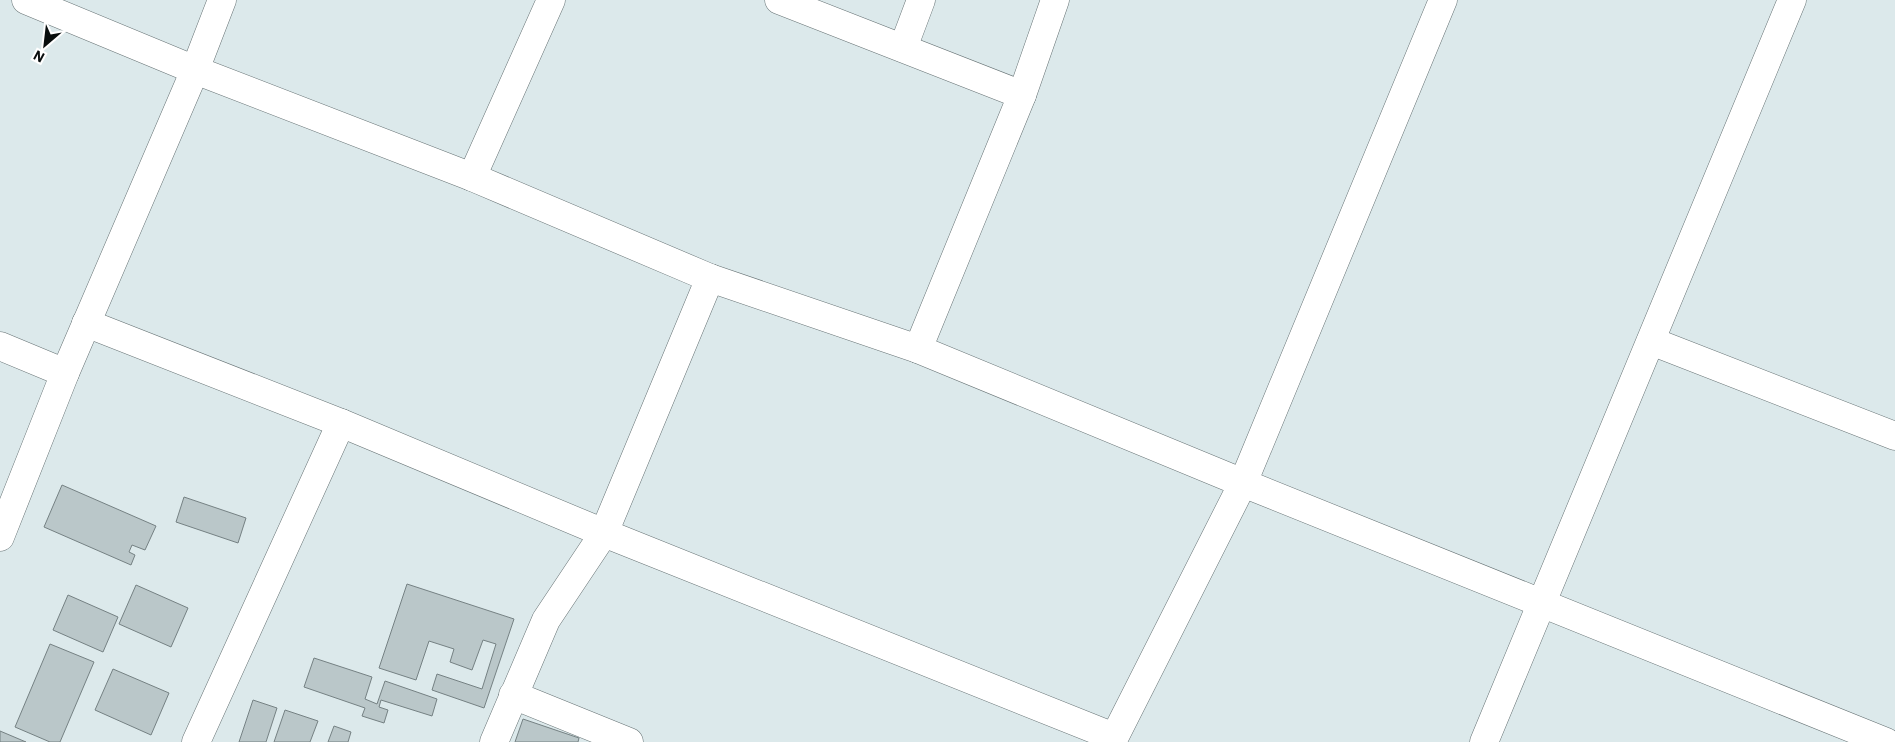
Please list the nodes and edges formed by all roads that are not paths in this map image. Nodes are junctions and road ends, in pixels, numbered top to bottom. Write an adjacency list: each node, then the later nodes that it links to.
1 (26, 0): 10 (street)
2 (222, 0): 10 (street)
3 (551, 0): 12 (street)
4 (778, 0): 9 (street)
5 (921, 0): 9 (street)
6 (1055, 0): 11 (street)
7 (1443, 0): 21 (street)
8 (1792, 0): 15 (street)
9 (902, 48): 11 (street)
10 (195, 70): 12 (street); 14 (street)
11 (1022, 95): 17 (street)
12 (472, 177): 13 (street)
13 (710, 278): 17 (street); 22 (street)
14 (86, 323): 18 (street); 19 (street)
15 (1651, 341): 20 (street); 24 (street)
16 (0, 346): 18 (street)
17 (918, 349): 21 (street)
18 (64, 373): 23 (street)
19 (341, 423): 22 (street); 27 (street)
20 (1895, 436)
21 (1243, 483): 24 (street); 26 (street)
22 (604, 533): 25 (street); 26 (street)
23 (0, 537)
24 (1540, 602): 30 (street); 31 (street)
25 (513, 695): 28 (street); 29 (street)
26 (1113, 740)
27 (196, 742)
28 (494, 742)
29 (629, 742)
30 (1484, 742)
31 (1886, 742)

